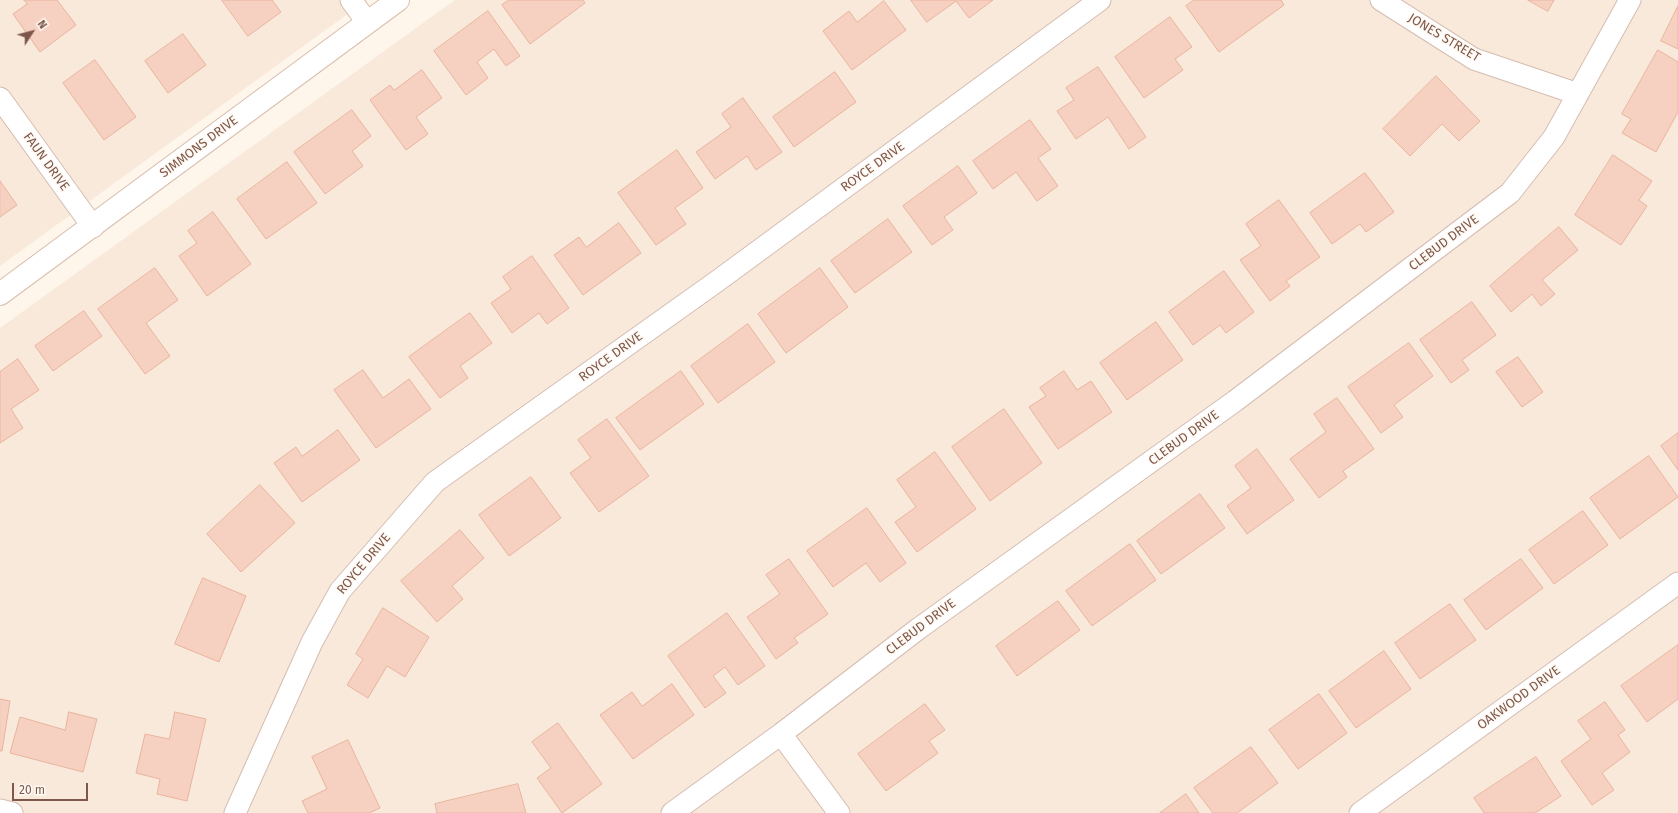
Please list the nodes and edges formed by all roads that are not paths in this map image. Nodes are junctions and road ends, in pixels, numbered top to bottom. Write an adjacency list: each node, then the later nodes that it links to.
1 (351, 0): 6 (street)
2 (398, 0): 6 (street, SIMMONS DRIVE)
3 (1100, 0): 15 (street, ROYCE DRIVE)
4 (1381, 0): 7 (street, JONES STREET)
5 (1630, 0): 7 (street, CLEBUD DRIVE)
6 (367, 22): 9 (street, SIMMONS DRIVE)
7 (1578, 94): 12 (street, CLEBUD DRIVE)
8 (0, 98): 9 (street, FAUN DRIVE)
9 (93, 227): 10 (street, SIMMONS DRIVE)
10 (0, 294)
11 (1678, 583): 18 (street, OAKWOOD DRIVE)
12 (781, 734): 16 (street, CLEBUD DRIVE); 17 (street)
13 (0, 810): 14 (street)
14 (12, 813)
15 (235, 813)
16 (672, 813)
17 (839, 813)
18 (1360, 813)

